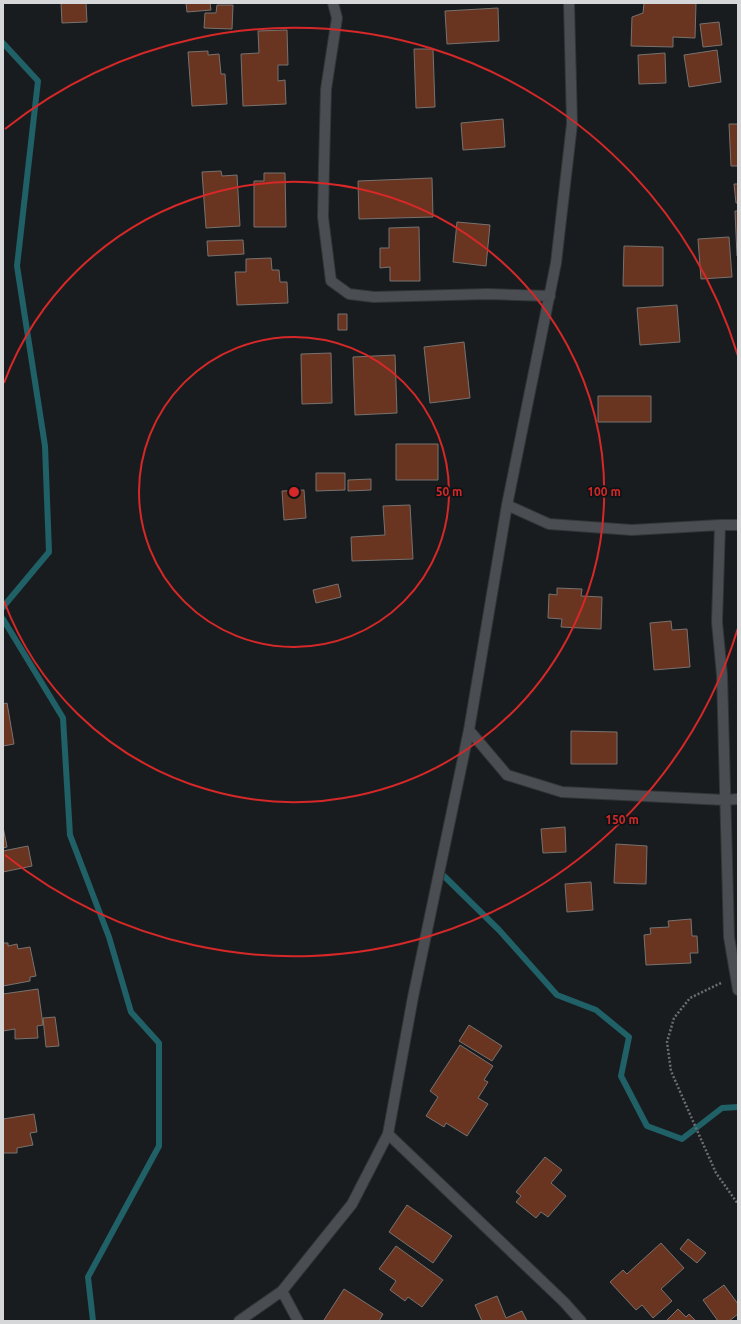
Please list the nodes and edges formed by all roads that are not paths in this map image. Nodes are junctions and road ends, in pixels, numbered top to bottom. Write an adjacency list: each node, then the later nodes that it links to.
1 (333, 3): 3 (street)
2 (569, 3): 3 (street)
3 (550, 296): 4 (street)
4 (507, 506): 5 (street); 7 (street)
5 (720, 525): 6 (street); 9 (street)
6 (738, 525)
7 (469, 730): 9 (street); 11 (street)
8 (738, 799): 9 (street)
9 (725, 800): 10 (street)
10 (738, 990)
11 (388, 1134): 12 (street); 15 (street)
12 (282, 1291): 13 (street); 14 (street)
13 (239, 1321)
14 (298, 1321)
15 (581, 1321)

